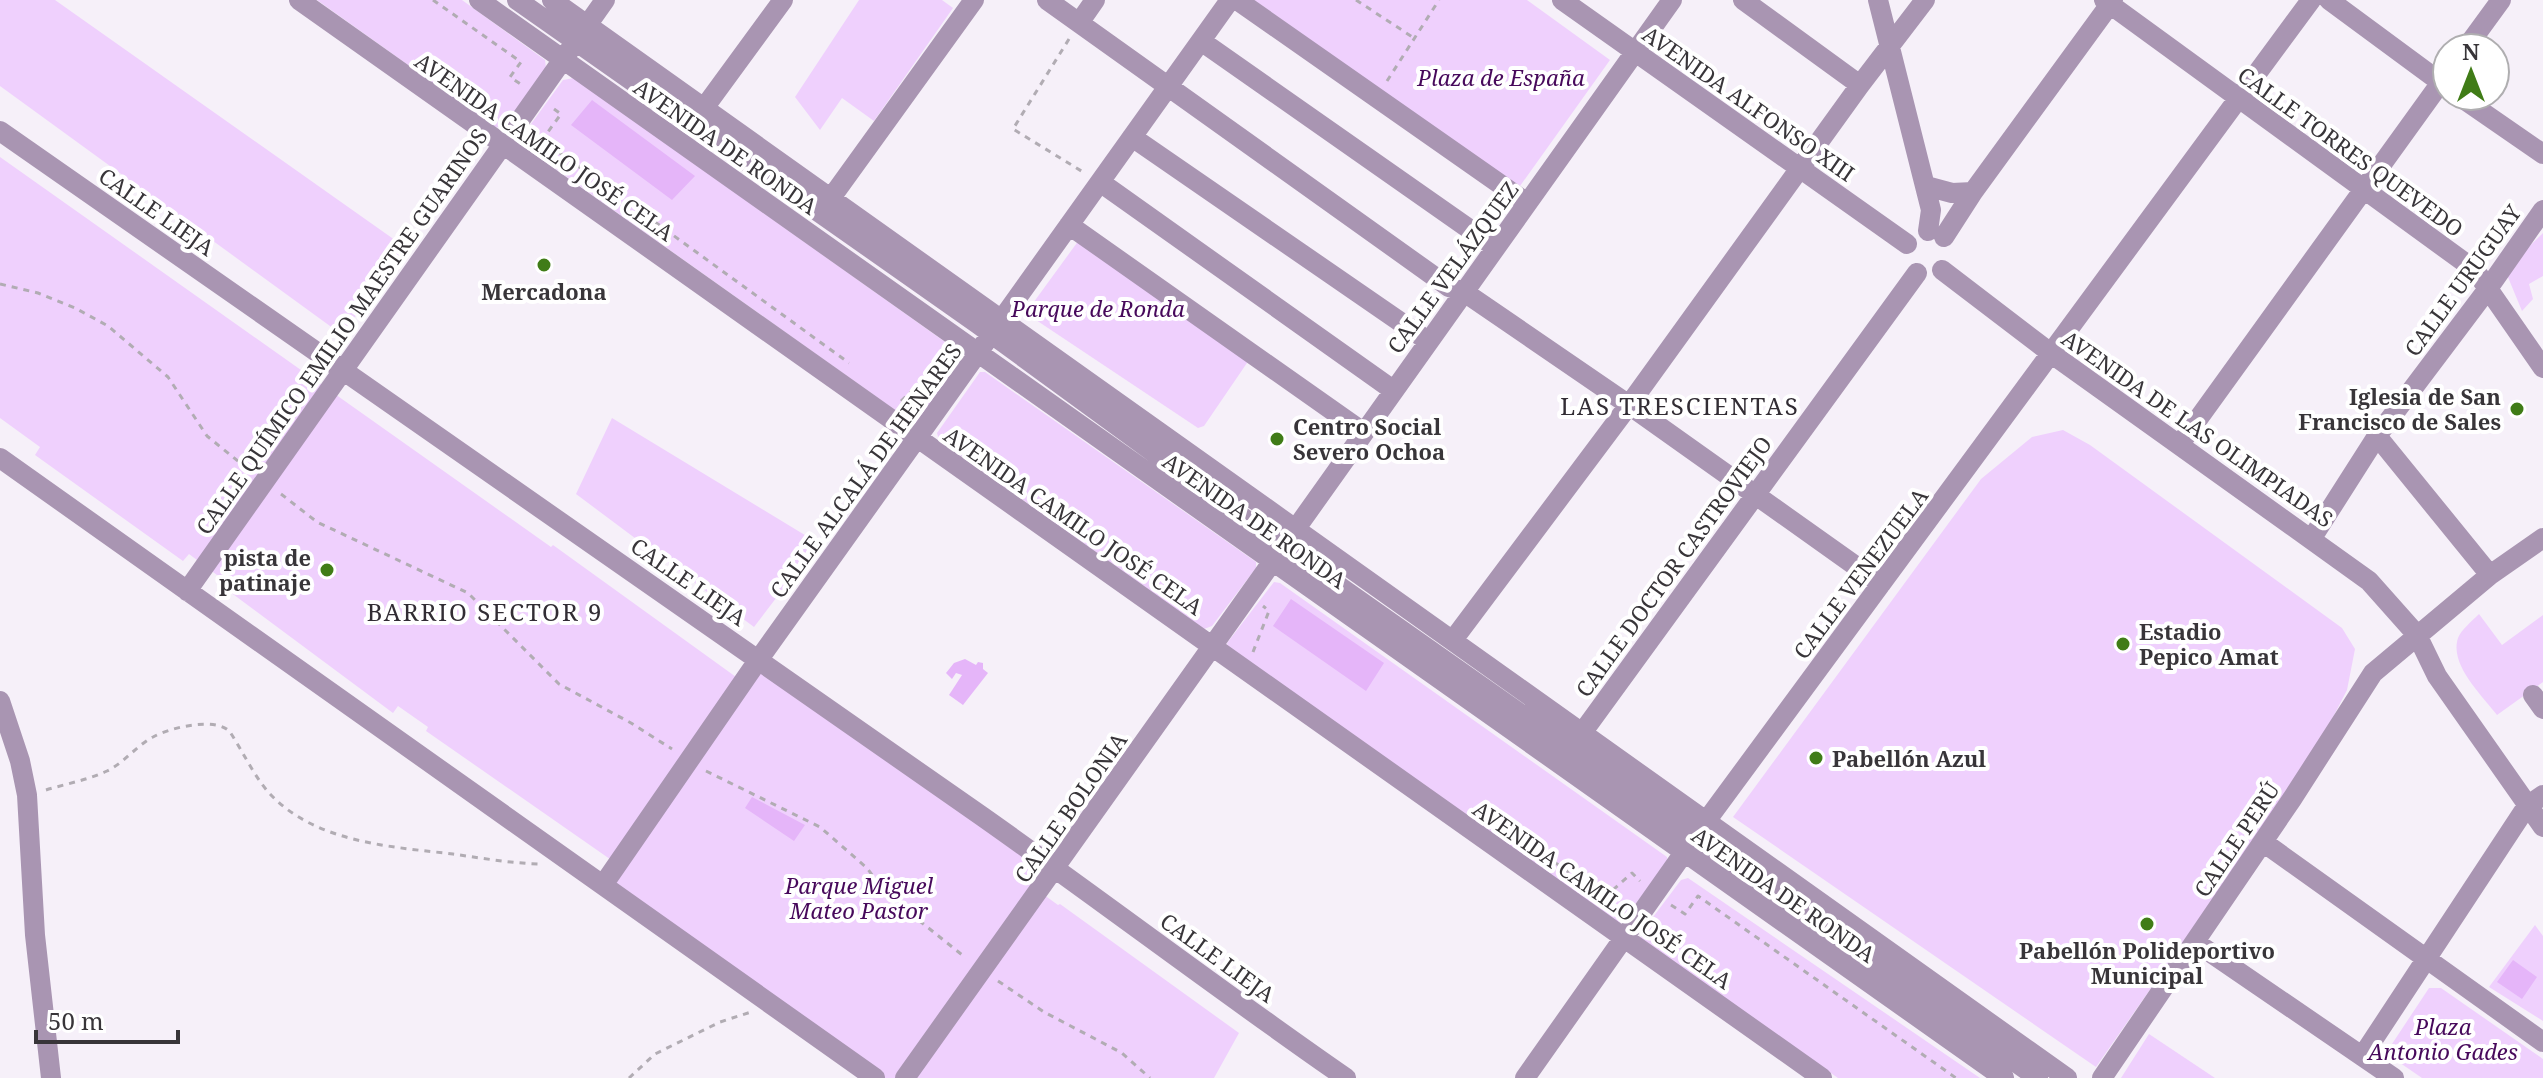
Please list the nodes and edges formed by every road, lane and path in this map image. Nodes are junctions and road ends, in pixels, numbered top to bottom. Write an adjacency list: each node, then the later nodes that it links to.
1 (299, 0): 43 (street, AVENIDA CAMILO JOSÉ CELA)
2 (433, 0): 35 (path)
3 (479, 0): 31 (street, AVENIDA DE RONDA)
4 (517, 0): 26 (street, AVENIDA DE RONDA)
5 (552, 0): 26 (street, AVENIDA DE RONDA)
6 (605, 0): 26 (street, CALLE QUÍMICO EMILIO MAESTRE GUARINOS)
7 (783, 0): 39 (street)
8 (974, 0): 50 (street)
9 (1047, 0): 24 (street)
10 (1095, 0): 24 (street)
11 (1230, 0): 28 (street, CALLE ALCALÁ DE HENARES)
12 (1237, 0): 36 (street)
13 (1356, 0): 27 (path)
14 (1439, 0): 27 (path)
15 (1562, 0): 30 (street, AVENIDA ALFONSO XIII)
16 (1672, 0): 30 (street, CALLE VELÁZQUEZ)
17 (1743, 0): 33 (street)
18 (1878, 0): 29 (street)
19 (1925, 0): 29 (street)
20 (2311, 0): 37 (street, CALLE VENEZUELA)
21 (2329, 0): 32 (street)
22 (2501, 0): 25 (street)
23 (2109, 1): 37 (street, CALLE TORRES QUEVEDO); 49 (street)
24 (1079, 23): 34 (street); 46 (path)
25 (2478, 32)
26 (582, 34): 31 (street, CALLE QUÍMICO EMILIO MAESTRE GUARINOS); 39 (street, AVENIDA DE RONDA); 62 (street, AVENIDA DE RONDA)
27 (1414, 38): 36 (path)
28 (1201, 41): 34 (street, CALLE ALCALÁ DE HENARES); 56 (street)
29 (1890, 49): 33 (street); 47 (street)
30 (1636, 52): 45 (street, AVENIDA ALFONSO XIII); 51 (street, CALLE VELÁZQUEZ)
31 (563, 60): 35 (street, CALLE QUÍMICO EMILIO MAESTRE GUARINOS); 64 (street, AVENIDA DE RONDA)
32 (2431, 72)
33 (1860, 85): 45 (street)
34 (1168, 87): 42 (street, CALLE ALCALÁ DE HENARES); 61 (street)
35 (537, 97): 43 (street, CALLE QUÍMICO EMILIO MAESTRE GUARINOS); 66 (path)
36 (1376, 98): 51 (street)
37 (2240, 100): 48 (street, CALLE TORRES QUEVEDO); 65 (street, CALLE VENEZUELA)
38 (2431, 100): 48 (street)
39 (704, 108): 50 (street, AVENIDA DE RONDA)
40 (2482, 112): 44 (street)
41 (0, 131): 68 (street, CALLE LIEJA)
42 (1132, 137): 46 (street, CALLE ALCALÁ DE HENARES); 63 (street)
43 (503, 145): 68 (street, CALLE QUÍMICO EMILIO MAESTRE GUARINOS); 75 (street, AVENIDA CAMILO JOSÉ CELA)
44 (2543, 154)
45 (1801, 169): 55 (street, AVENIDA ALFONSO XIII); 72 (street)
46 (1100, 182): 53 (street, CALLE ALCALÁ DE HENARES); 70 (street)
47 (1926, 186): 49 (street); 54 (street)
48 (2363, 188): 60 (street, CALLE TORRES QUEVEDO); 76 (street)
49 (1973, 192): 54 (street)
50 (831, 198): 62 (street, AVENIDA DE RONDA)
51 (1527, 203): 56 (street, CALLE VELÁZQUEZ)
52 (2543, 210): 60 (street, CALLE URUGUAY)
53 (1069, 225): 62 (street, CALLE ALCALÁ DE HENARES); 73 (street)
54 (1936, 234): 55 (street); 57 (street)
55 (1907, 244): 58 (street)
56 (1495, 247): 61 (street, CALLE VELÁZQUEZ)
57 (1942, 270): 58 (street); 65 (street, AVENIDA DE LAS OLIMPIADAS)
58 (1917, 273): 79 (street, CALLE DOCTOR CASTROVIEJO)
59 (0, 284): 78 (path)
60 (2487, 290): 67 (street, CALLE TORRES QUEVEDO); 74 (street, CALLE URUGUAY)
61 (1464, 292): 63 (street, CALLE VELÁZQUEZ); 72 (street)
62 (997, 327): 64 (street, CALLE ALCALÁ DE HENARES); 80 (street, AVENIDA DE RONDA); 83 (street, AVENIDA DE RONDA)
63 (1428, 341): 70 (street, CALLE VELÁZQUEZ)
64 (978, 353): 75 (street, CALLE ALCALÁ DE HENARES); 83 (street, AVENIDA DE RONDA)
65 (2052, 354): 76 (street, AVENIDA DE LAS OLIMPIADAS); 85 (street, CALLE VENEZUELA)
66 (850, 364)
67 (2543, 368)
68 (344, 369): 78 (street, CALLE QUÍMICO EMILIO MAESTRE GUARINOS); 92 (street, CALLE LIEJA)
69 (942, 381): 71 (path)
70 (1393, 390): 73 (street, CALLE VELÁZQUEZ)
71 (901, 401)
72 (1629, 405): 79 (street); 89 (street)
73 (1363, 432): 80 (street, CALLE VELÁZQUEZ)
74 (2377, 436): 81 (street, CALLE URUGUAY); 84 (street)
75 (918, 439): 90 (street, AVENIDA CAMILO JOSÉ CELA); 92 (street, CALLE ALCALÁ DE HENARES)
76 (2180, 444): 81 (street, AVENIDA DE LAS OLIMPIADAS)
77 (0, 458): 86 (street)
78 (264, 481): 86 (street, CALLE QUÍMICO EMILIO MAESTRE GUARINOS); 95 (path)
79 (1755, 494): 85 (street); 94 (street, CALLE DOCTOR CASTROVIEJO)
80 (1295, 528): 83 (street, CALLE VELÁZQUEZ); 89 (street, AVENIDA DE RONDA)
81 (2312, 538): 88 (street, AVENIDA DE LAS OLIMPIADAS)
82 (2543, 538): 84 (street, CALLE PERÚ)
83 (1276, 554): 90 (street, CALLE BOLONIA); 99 (street, AVENIDA DE RONDA); 102 (street, AVENIDA DE RONDA)
84 (2490, 575): 88 (street, CALLE PERÚ)
85 (1881, 584): 99 (street, CALLE VENEZUELA)
86 (187, 591): 103 (street)
87 (1263, 607): 91 (path)
88 (2417, 635): 97 (street, AVENIDA DE LAS OLIMPIADAS); 101 (street, CALLE PERÚ)
89 (1453, 640): 94 (street, AVENIDA DE RONDA)
90 (1213, 647): 104 (street, CALLE BOLONIA); 107 (street, AVENIDA CAMILO JOSÉ CELA)
91 (1253, 652)
92 (759, 659): 95 (street, CALLE ALCALÁ DE HENARES); 104 (street, CALLE LIEJA)
93 (0, 701): 96 (street)
94 (1582, 733): 99 (street, AVENIDA DE RONDA)
95 (689, 760): 105 (street, CALLE ALCALÁ DE HENARES); 110 (path)
96 (27, 795): 103 (path); 114 (street)
97 (2535, 800): 98 (street, AVENIDA DE LAS OLIMPIADAS); 109 (street)
98 (2543, 827)
99 (1702, 828): 102 (street, CALLE VENEZUELA); 124 (street, AVENIDA DE RONDA); 125 (street, AVENIDA DE RONDA)
100 (1514, 834): 106 (path)
101 (2263, 842): 108 (street, CALLE PERÚ); 109 (street)
102 (1684, 853): 106 (street, CALLE VENEZUELA); 123 (street, AVENIDA DE RONDA)
103 (559, 855): 105 (street)
104 (1056, 868): 110 (street, CALLE BOLONIA); 119 (street, CALLE LIEJA)
105 (603, 885): 111 (street)
106 (1655, 894): 107 (street, CALLE VENEZUELA); 122 (path)
107 (1624, 938): 120 (street, CALLE VENEZUELA); 121 (street, AVENIDA CAMILO JOSÉ CELA)
108 (2195, 942): 113 (street); 126 (street, CALLE PERÚ)
109 (2426, 957): 112 (street); 113 (street)
110 (983, 970): 117 (street, CALLE BOLONIA); 118 (path)
111 (772, 1005): 115 (path); 116 (street)
112 (2543, 1042)
113 (2363, 1055): 127 (street)
114 (51, 1078)
115 (629, 1078)
116 (875, 1078)
117 (905, 1078)
118 (1150, 1078)
119 (1346, 1078)
120 (1525, 1078)
121 (1822, 1078)
122 (1956, 1078)
123 (2004, 1078)
124 (2038, 1078)
125 (2067, 1078)
126 (2102, 1078)
127 (2394, 1078)

